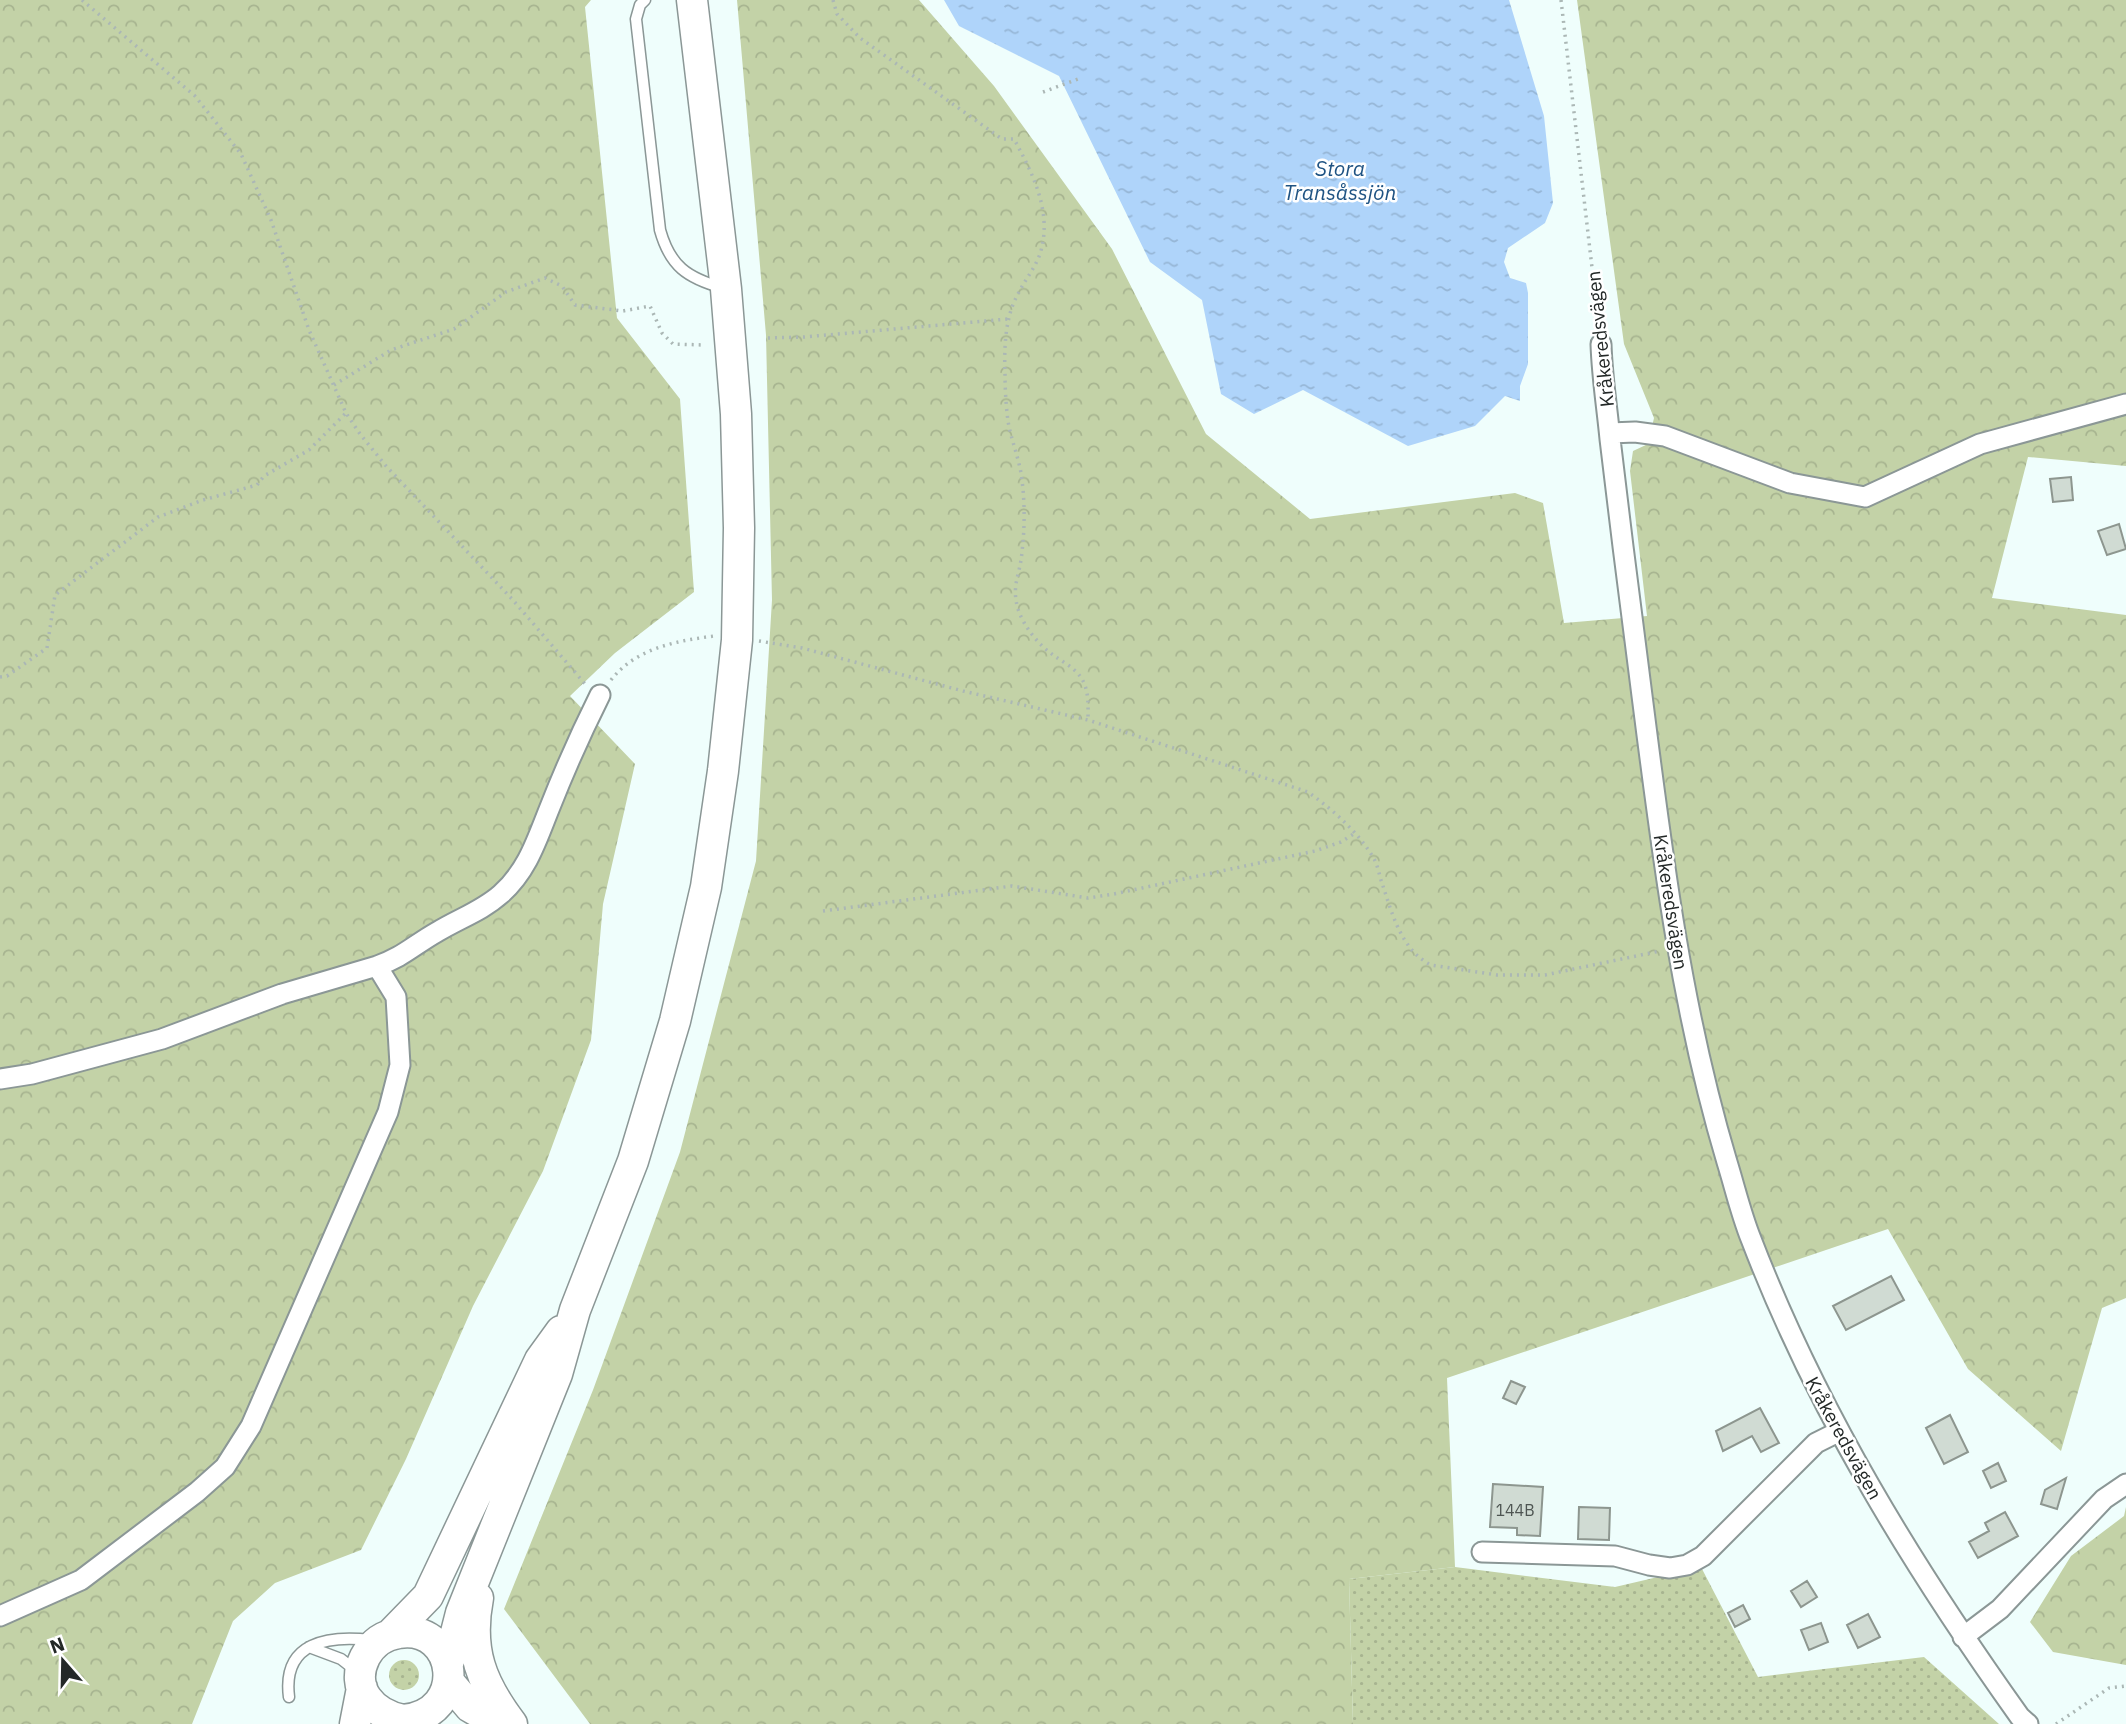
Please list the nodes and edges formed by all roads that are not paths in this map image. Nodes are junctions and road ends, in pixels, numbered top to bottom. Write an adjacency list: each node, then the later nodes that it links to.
1 (645, 0): 3 (lane)
2 (692, 0): 3 (main road)
3 (726, 289): 10 (main road)
4 (1601, 344): 6 (street, Kråkeredsvägen)
5 (2126, 404): 6 (street)
6 (1610, 433): 11 (street, Kråkeredsvägen)
7 (600, 695): 8 (street)
8 (377, 966): 9 (street); 15 (street)
9 (0, 1079)
10 (575, 1310): 14 (main road); 16 (main road)
11 (1838, 1432): 13 (street); 17 (street, Kråkeredsvägen)
12 (2126, 1483): 17 (street)
13 (1482, 1552)
14 (487, 1553): 19 (main road); 25 (main road)
15 (0, 1616)
16 (384, 1637): 18 (lane); 19 (main road); 20 (main road)
17 (1963, 1637): 26 (street, Kråkeredsvägen)
18 (309, 1647): 20 (lane); 21 (lane)
19 (448, 1673): 22 (main road); 24 (main road)
20 (361, 1681): 22 (main road); 23 (main road)
21 (289, 1697)
22 (411, 1722)
23 (355, 1724)
24 (500, 1724)
25 (512, 1724)
26 (2028, 1724)

